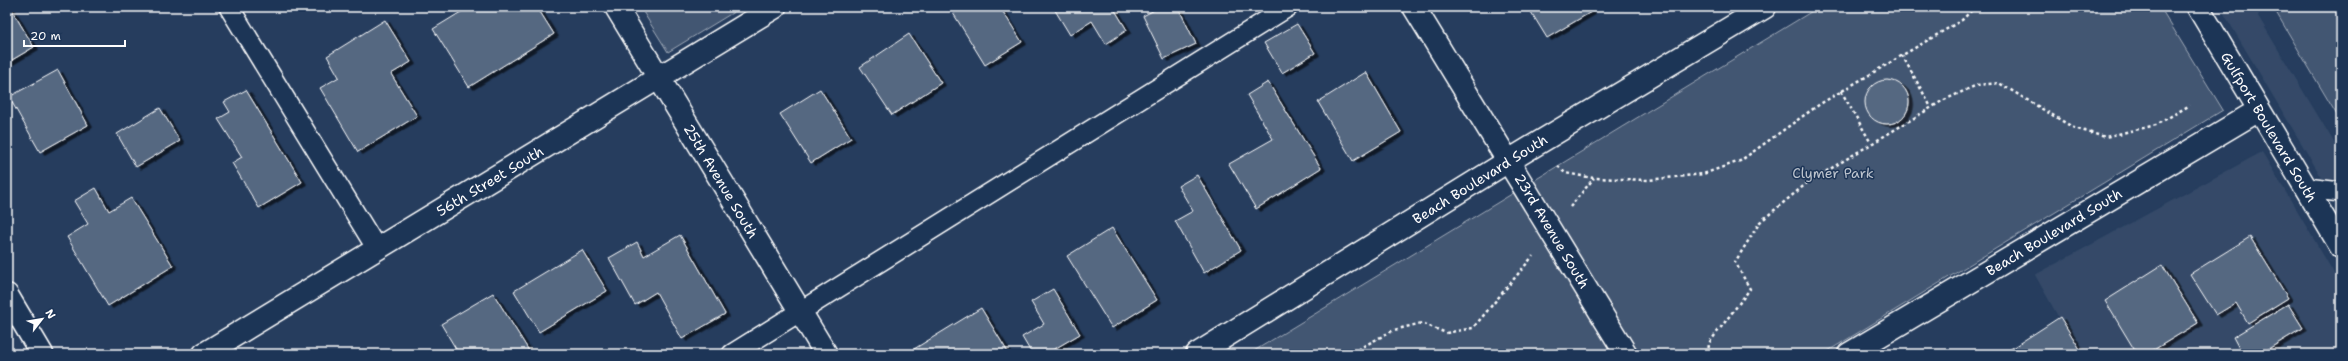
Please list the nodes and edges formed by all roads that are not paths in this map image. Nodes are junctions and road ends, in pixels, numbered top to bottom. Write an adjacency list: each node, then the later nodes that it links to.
1 (229, 7): 14 (lane)
2 (616, 7): 8 (street, 25th Avenue South)
3 (775, 7): 8 (street, 56th Street South)
4 (1288, 7): 16 (lane)
5 (1414, 7): 10 (street, 23rd Avenue South)
6 (1765, 7): 10 (street, Beach Boulevard South)
7 (2198, 7): 9 (street, Gulfport Boulevard South)
8 (658, 78): 14 (street, 56th Street South); 16 (street, 25th Avenue South)
9 (2259, 110): 11 (street, Gulfport Boulevard South); 23 (street, Beach Boulevard South)
10 (1510, 160): 21 (street, Beach Boulevard South); 22 (street, 23rd Avenue South)
11 (2306, 188): 12 (lane); 13 (street, Gulfport Boulevard South)
12 (2341, 192)
13 (2341, 247)
14 (376, 249): 18 (street, 56th Street South)
15 (7, 295): 17 (street)
16 (801, 312): 19 (lane); 20 (street, 25th Avenue South)
17 (42, 354)
18 (204, 354)
19 (732, 354)
20 (826, 354)
21 (1197, 354)
22 (1626, 354)
23 (1849, 354)

